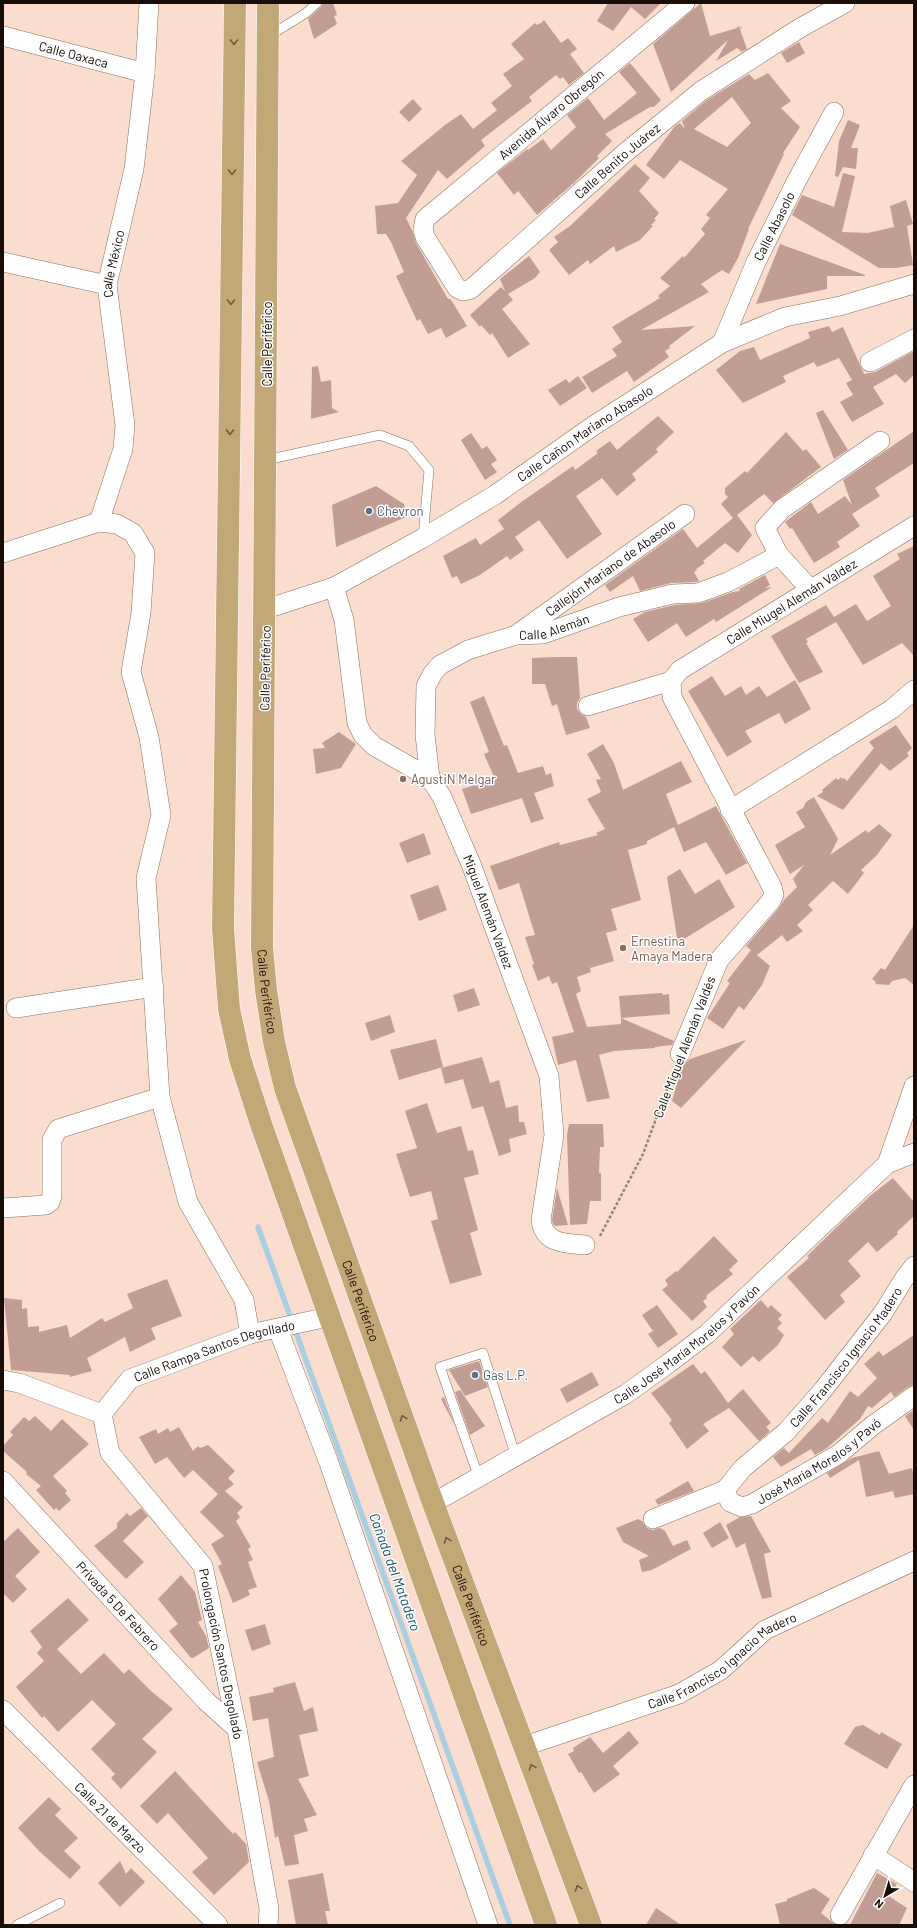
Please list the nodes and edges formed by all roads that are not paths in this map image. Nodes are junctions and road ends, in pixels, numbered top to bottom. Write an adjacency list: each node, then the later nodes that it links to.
1 (149, 3): 9 (street, Calle México)
2 (235, 3): 45 (highway, one-way to 45)
3 (268, 3): 7 (highway, Calle Periférico)
4 (317, 3): 7 (lane)
5 (685, 3): 11 (street, Avenida Álvaro Obregón)
6 (845, 3): 11 (street, Calle Benito Juárez)
7 (268, 37): 19 (highway, Calle Periférico)
8 (6, 41): 9 (street, Calle Oaxaca)
9 (144, 74): 13 (street, Calle México)
10 (834, 112): 16 (street, Calle Abasolo)
11 (423, 229)
12 (3, 262): 13 (street)
13 (107, 284): 21 (street, Calle México)
14 (914, 284): 16 (street, Calle Cañon Mariano Abasolo)
15 (914, 339): 17 (street)
16 (722, 343): 23 (street, Calle Cañon Mariano Abasolo)
17 (870, 362)
18 (880, 441): 25 (street)
19 (266, 460): 23 (lane); 28 (highway, Calle Periférico)
20 (685, 514): 29 (street, Callejón Mariano de Abasolo)
21 (99, 522): 24 (street); 35 (street)
22 (914, 526): 27 (street, Calle Miugel Alemán Valdez)
23 (423, 538): 26 (street, Calle Cañon Mariano Abasolo)
24 (3, 553)
25 (779, 555): 27 (street); 29 (street, Calle Alemán)
26 (334, 587): 28 (street, Calle Cañon Mariano Abasolo); 33 (street, Miguel Alemán Valdez)
27 (811, 590): 30 (street, Calle Miugel Alemán Valdez)
28 (266, 609): 55 (highway, Calle Periférico, one-way to 28)
29 (516, 635): 33 (street, Calle Alemán)
30 (671, 681): 32 (street); 34 (street, Calle Miguel Alemán Valdés)
31 (914, 690): 34 (street)
32 (588, 706)
33 (430, 778): 43 (street, Miguel Alemán Valdez)
34 (730, 810): 37 (street, Calle Miguel Alemán Valdés)
35 (154, 987): 36 (street); 39 (street)
36 (16, 1008)
37 (680, 1054)
38 (914, 1086): 41 (street)
39 (160, 1097): 42 (street); 47 (street)
40 (914, 1153): 41 (street, Calle José María Morelos y Pavón)
41 (887, 1164): 51 (street, Calle José María Morelos y Pavón)
42 (3, 1208)
43 (585, 1245)
44 (914, 1266): 54 (street, Calle Francisco Ignacio Madero)
45 (318, 1319): 46 (street, Calle Rampa Santos Degollado); 70 (highway)
46 (282, 1328): 47 (street, Calle Rampa Santos Degollado); 69 (street)
47 (250, 1334): 50 (street, Calle Rampa Santos Degollado)
48 (3, 1380): 50 (street)
49 (914, 1396): 54 (street, José María Morelos y Pavó)
50 (102, 1414): 59 (street, Prolongación Santos Degollado)
51 (516, 1457): 52 (street, Calle José María Morelos y Pavón); 52 (lane)
52 (479, 1478): 55 (street, Calle José María Morelos y Pavón)
53 (3, 1481): 59 (street, Privada 5 De Febrero)
54 (725, 1490): 56 (street, Calle Francisco Ignacio Madero)
55 (433, 1503): 60 (highway, Calle Periférico, one-way to 55)
56 (653, 1519)
57 (914, 1561): 60 (street, Calle Francisco Ignacio Madero)
58 (3, 1710): 67 (street, Calle 21 de Marzo)
59 (237, 1729): 68 (street, Prolongación Santos Degollado)
60 (524, 1746): 71 (highway, Calle Periférico, one-way to 60)
61 (914, 1785): 62 (street)
62 (873, 1855): 63 (street); 65 (street)
63 (914, 1882)
64 (60, 1903): 66 (lane)
65 (840, 1915)
66 (17, 1925)
67 (218, 1925)
68 (268, 1925)
69 (488, 1925)
70 (546, 1925)
71 (591, 1925)

